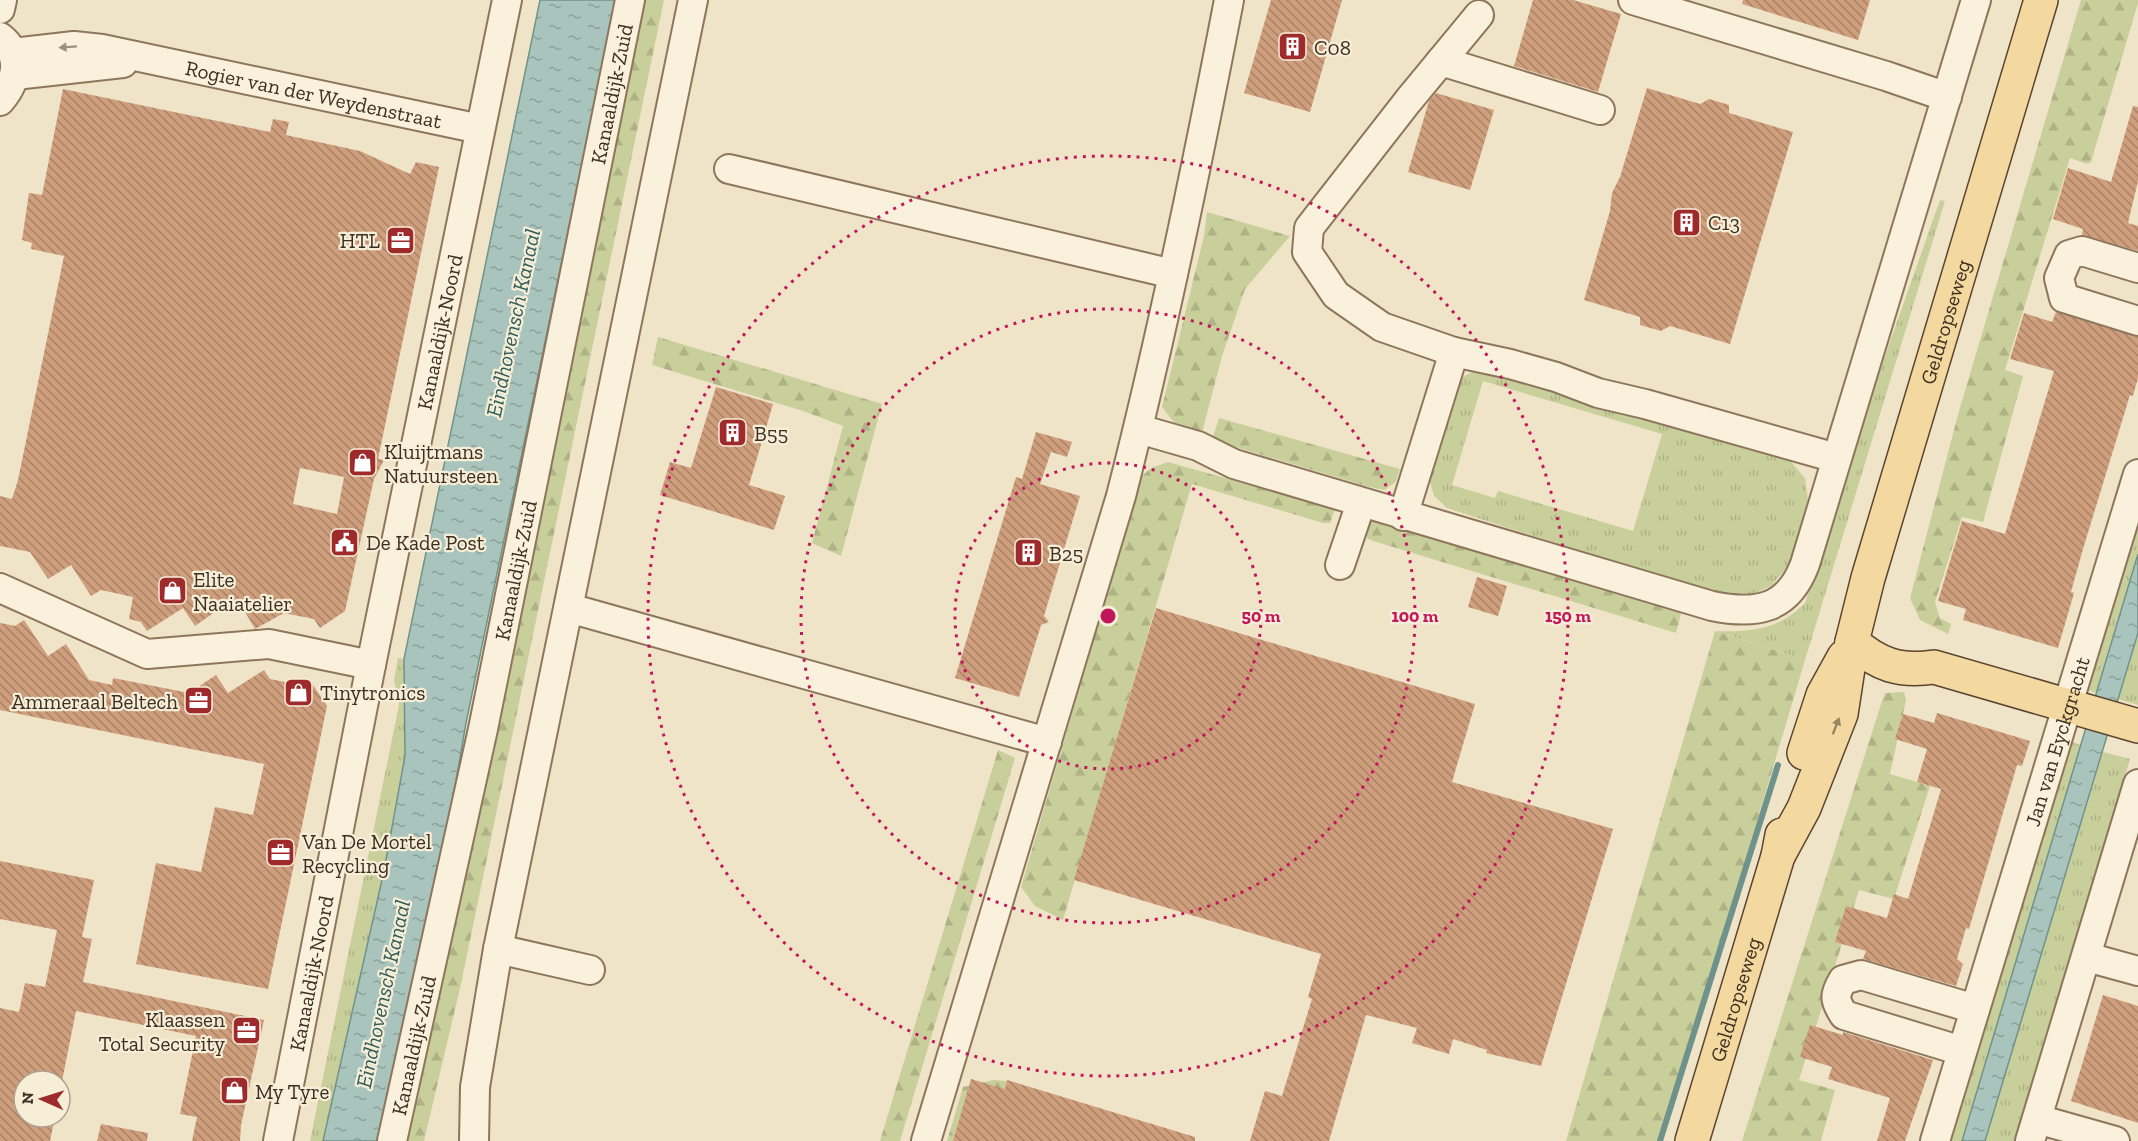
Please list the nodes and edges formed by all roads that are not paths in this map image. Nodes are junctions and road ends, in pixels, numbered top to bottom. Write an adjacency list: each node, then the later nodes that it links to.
1 (2, 0): 9 (street)
2 (507, 0): 16 (street, Kanaaldijk-Noord)
3 (630, 0): 44 (street, Kanaaldijk-Zuid)
4 (693, 0): 29 (street)
5 (1229, 0): 19 (street)
6 (1633, 0): 13 (street)
7 (1976, 0): 13 (street)
8 (2041, 0): 30 (main road, Geldropseweg)
9 (0, 9)
10 (1479, 15): 12 (street)
11 (9, 55): 14 (street); 16 (street, Rogier van der Weydenstraat)
12 (1441, 61): 15 (street); 21 (street)
13 (1947, 97): 23 (street)
14 (0, 100)
15 (1600, 110)
16 (480, 129): 31 (street, Kanaaldijk-Noord)
17 (729, 169): 19 (street)
18 (2138, 268): 20 (street)
19 (1173, 274): 22 (street)
20 (2138, 321)
21 (1454, 352): 23 (street); 26 (street)
22 (1136, 438): 25 (street); 34 (street)
23 (1836, 458): 26 (street)
24 (2138, 474): 32 (street, Jan van Eyckgracht)
25 (1361, 503): 26 (street); 27 (street)
26 (1403, 516)
27 (1340, 566)
28 (0, 588): 31 (street)
29 (569, 608): 34 (street); 36 (street)
30 (1852, 642): 32 (main road); 47 (main road, Geldropseweg)
31 (371, 665): 43 (street, Kanaaldijk-Noord)
32 (2075, 708): 33 (main road); 40 (street, Jan van Eyckgracht)
33 (2133, 725)
34 (1047, 742): 46 (street)
35 (2138, 784): 37 (street)
36 (498, 949): 38 (street); 45 (street)
37 (2087, 957): 39 (street); 42 (street)
38 (590, 970)
39 (2138, 971)
40 (1975, 1009): 41 (street, Jan van Eyckgracht); 41 (street)
41 (1962, 1051): 48 (street, Jan van Eyckgracht)
42 (2034, 1130): 49 (street)
43 (278, 1141)
44 (392, 1141)
45 (474, 1141)
46 (926, 1141)
47 (1692, 1141)
48 (1935, 1141)
49 (2115, 1141)

